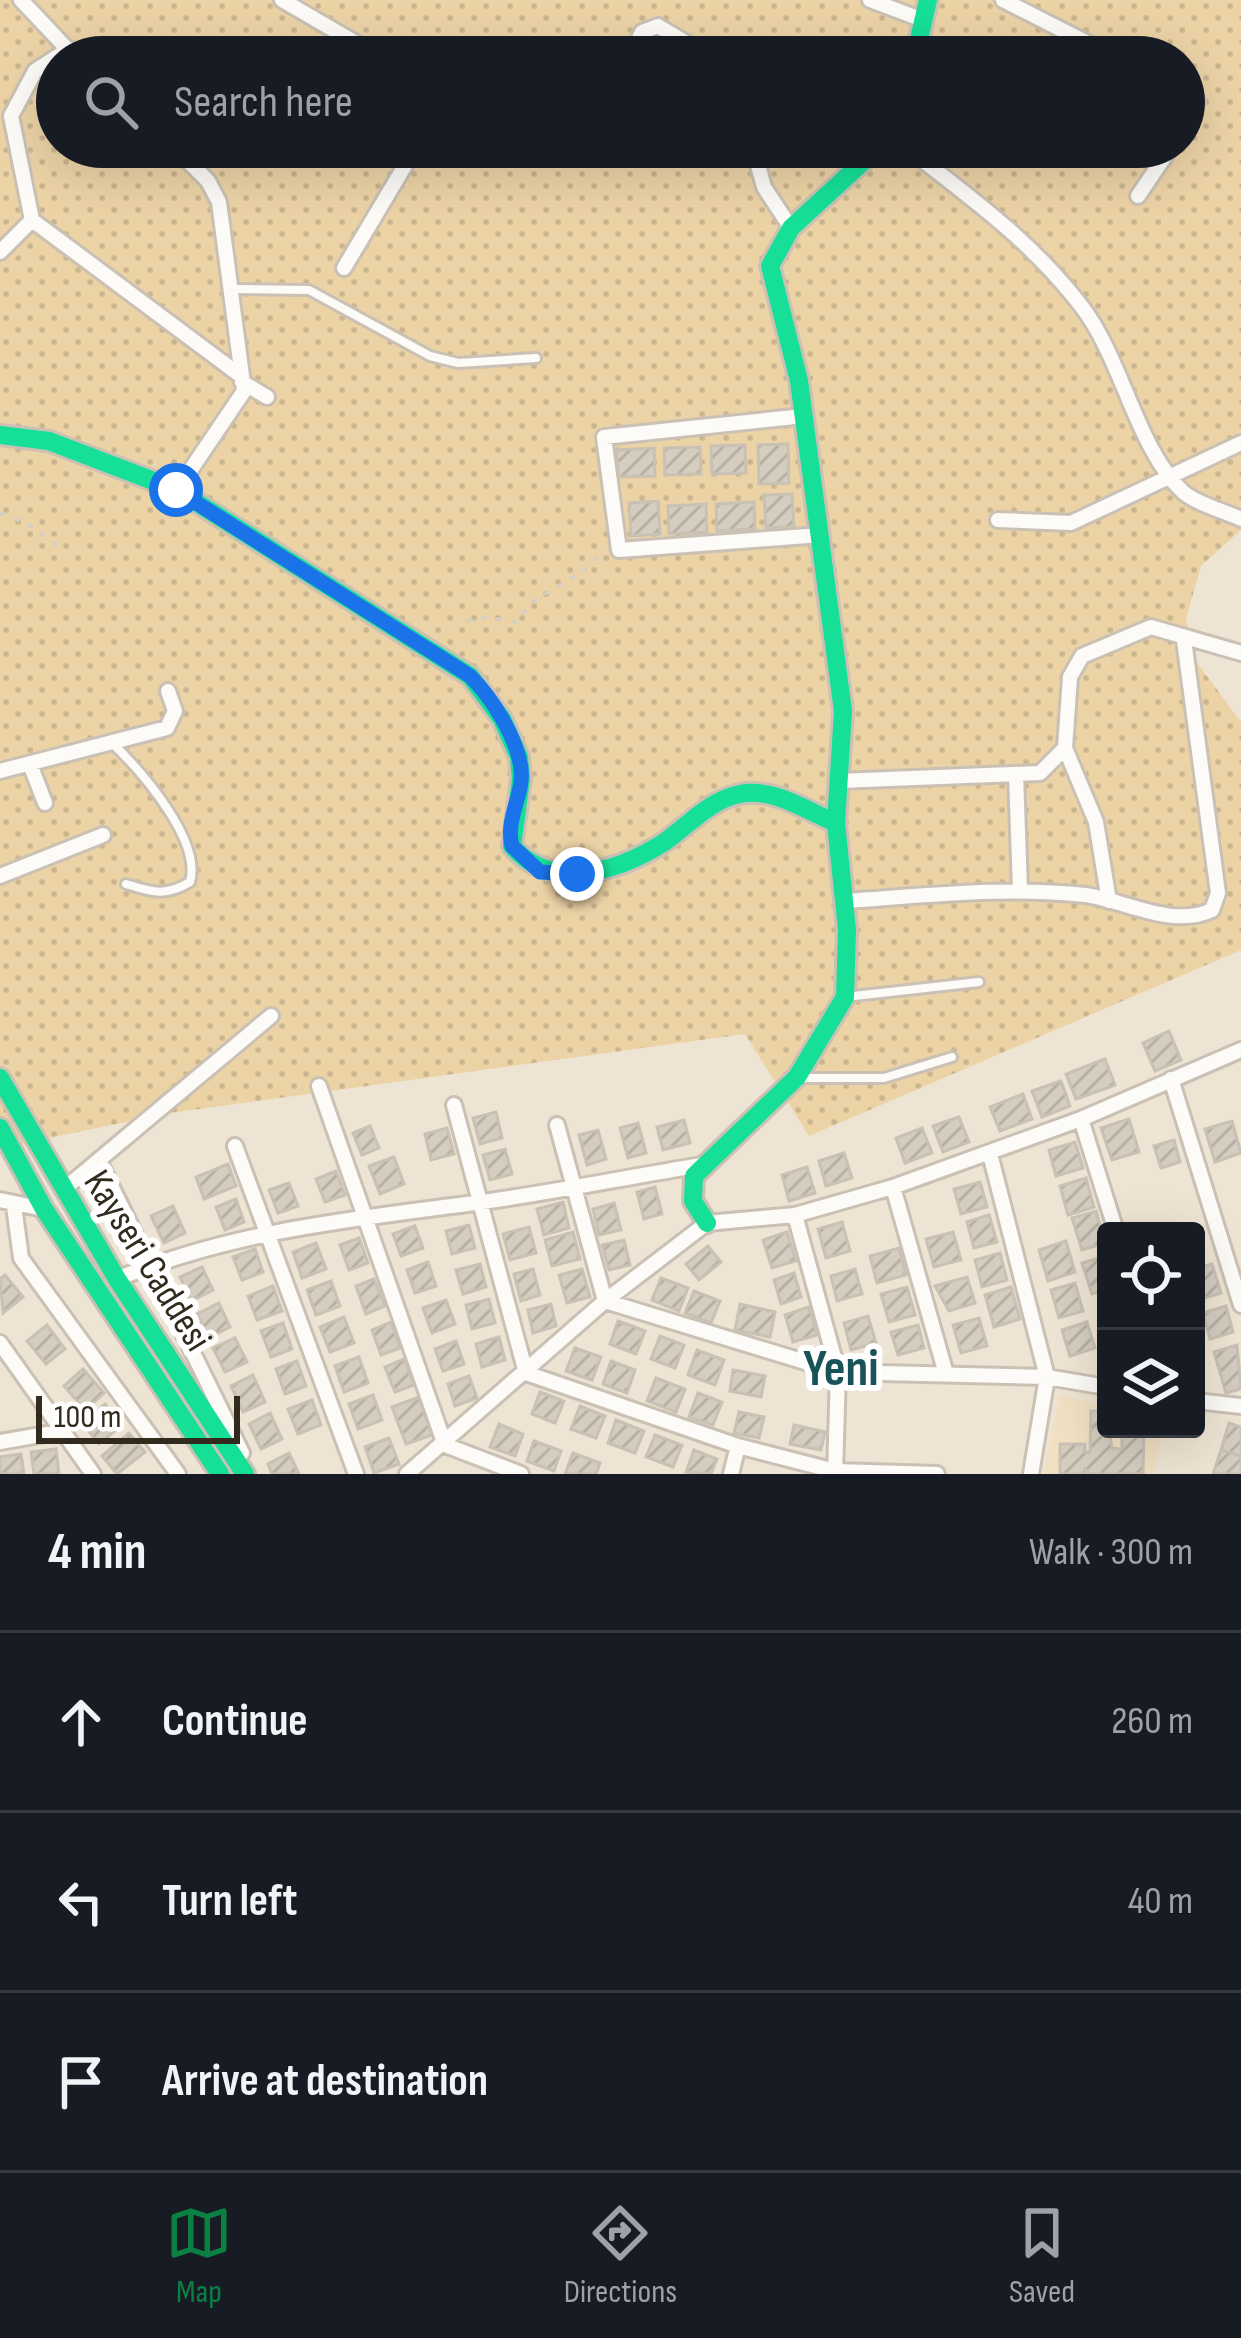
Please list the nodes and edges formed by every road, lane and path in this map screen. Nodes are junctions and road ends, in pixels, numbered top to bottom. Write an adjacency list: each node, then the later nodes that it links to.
1 (21, 0): 6 (street)
2 (282, 0): 7 (street)
3 (871, 0): 5 (street)
4 (1003, 0): 10 (street)
5 (925, 10)
6 (55, 36)
7 (344, 36)
8 (640, 36): 9 (street)
9 (684, 36)
10 (1074, 36)
11 (36, 70): 19 (street)
12 (195, 168): 23 (street)
13 (404, 168): 22 (street)
14 (759, 168): 20 (street)
15 (856, 168): 20 (street)
16 (933, 168): 30 (street)
17 (1157, 168): 18 (street)
18 (1138, 196)
19 (32, 220): 21 (street); 25 (street)
20 (791, 228): 27 (street)
21 (0, 252)
22 (344, 268)
23 (230, 289): 24 (lane); 25 (street)
24 (536, 358)
25 (242, 379): 26 (street); 31 (street)
26 (267, 397)
27 (804, 416): 35 (street); 36 (street)
28 (0, 435): 31 (street)
29 (1241, 443): 30 (street)
30 (1171, 473): 33 (street); 34 (street)
31 (176, 490): 49 (street)
32 (0, 513): 37 (path)
33 (998, 520)
34 (1241, 520)
35 (821, 535): 36 (street); 47 (street)
36 (617, 537): 38 (path)
37 (61, 549)
38 (467, 621)
39 (1184, 640): 40 (street); 43 (street); 54 (street)
40 (1241, 653)
41 (168, 692): 42 (street)
42 (114, 745): 44 (street); 52 (lane)
43 (1065, 748): 46 (street); 54 (street)
44 (31, 764): 45 (street); 48 (street)
45 (0, 771)
46 (1016, 773): 47 (street); 53 (street)
47 (838, 781): 49 (street)
48 (45, 802)
49 (836, 823): 55 (street)
50 (103, 835): 51 (street)
51 (0, 876)
52 (126, 884)
53 (1020, 890): 54 (street); 55 (street)
54 (1108, 901)
55 (844, 902): 57 (street)
56 (979, 982): 57 (lane)
57 (845, 998): 61 (street)
58 (271, 1016): 71 (street)
59 (1241, 1050): 63 (street)
60 (952, 1057): 61 (lane)
61 (797, 1077): 72 (street)
62 (0, 1078): 75 (street, Kayseri Caddesi)
63 (1172, 1079): 66 (street); 87 (street)
64 (319, 1086): 79 (street)
65 (454, 1105): 76 (street)
66 (1081, 1119): 70 (street); 81 (street)
67 (557, 1125): 73 (street)
68 (0, 1128): 78 (street, Kayseri Caddesi)
69 (235, 1146): 83 (street)
70 (990, 1154): 74 (street); 92 (street)
71 (99, 1161): 75 (street); 84 (street)
72 (702, 1165): 73 (street); 82 (street)
73 (572, 1186): 76 (street); 86 (street)
74 (893, 1187): 80 (street); 91 (street)
75 (63, 1190): 85 (street, Kayseri Caddesi)
76 (479, 1202): 79 (street); 90 (street)
77 (7, 1203): 78 (street); 102 (street)
78 (44, 1209): 103 (street, Kayseri Caddesi)
79 (365, 1215): 83 (street); 98 (street)
80 (795, 1215): 82 (street); 89 (street)
81 (1113, 1222)
82 (707, 1223): 86 (street)
83 (267, 1234): 84 (street); 105 (street)
84 (152, 1264): 85 (street); 104 (street)
85 (117, 1279): 104 (street, Kayseri Caddesi)
86 (605, 1301): 89 (street); 90 (street)
87 (1241, 1305)
88 (0, 1343): 96 (street)
89 (838, 1372): 91 (street); 100 (street)
90 (526, 1373): 98 (street); 99 (street)
91 (946, 1374): 92 (street)
92 (1047, 1377): 93 (street); 110 (street)
93 (1097, 1386)
94 (1205, 1402): 95 (street)
95 (1241, 1406)
96 (63, 1431): 97 (street); 101 (street)
97 (0, 1442)
98 (445, 1445): 106 (street); 107 (street)
99 (738, 1446): 100 (street); 108 (street)
100 (835, 1472): 109 (street)
101 (93, 1474)
102 (178, 1474)
103 (220, 1474)
104 (248, 1474)
105 (356, 1474)
106 (407, 1474)
107 (521, 1474)
108 (731, 1474)
109 (937, 1474)
110 (1031, 1474)

